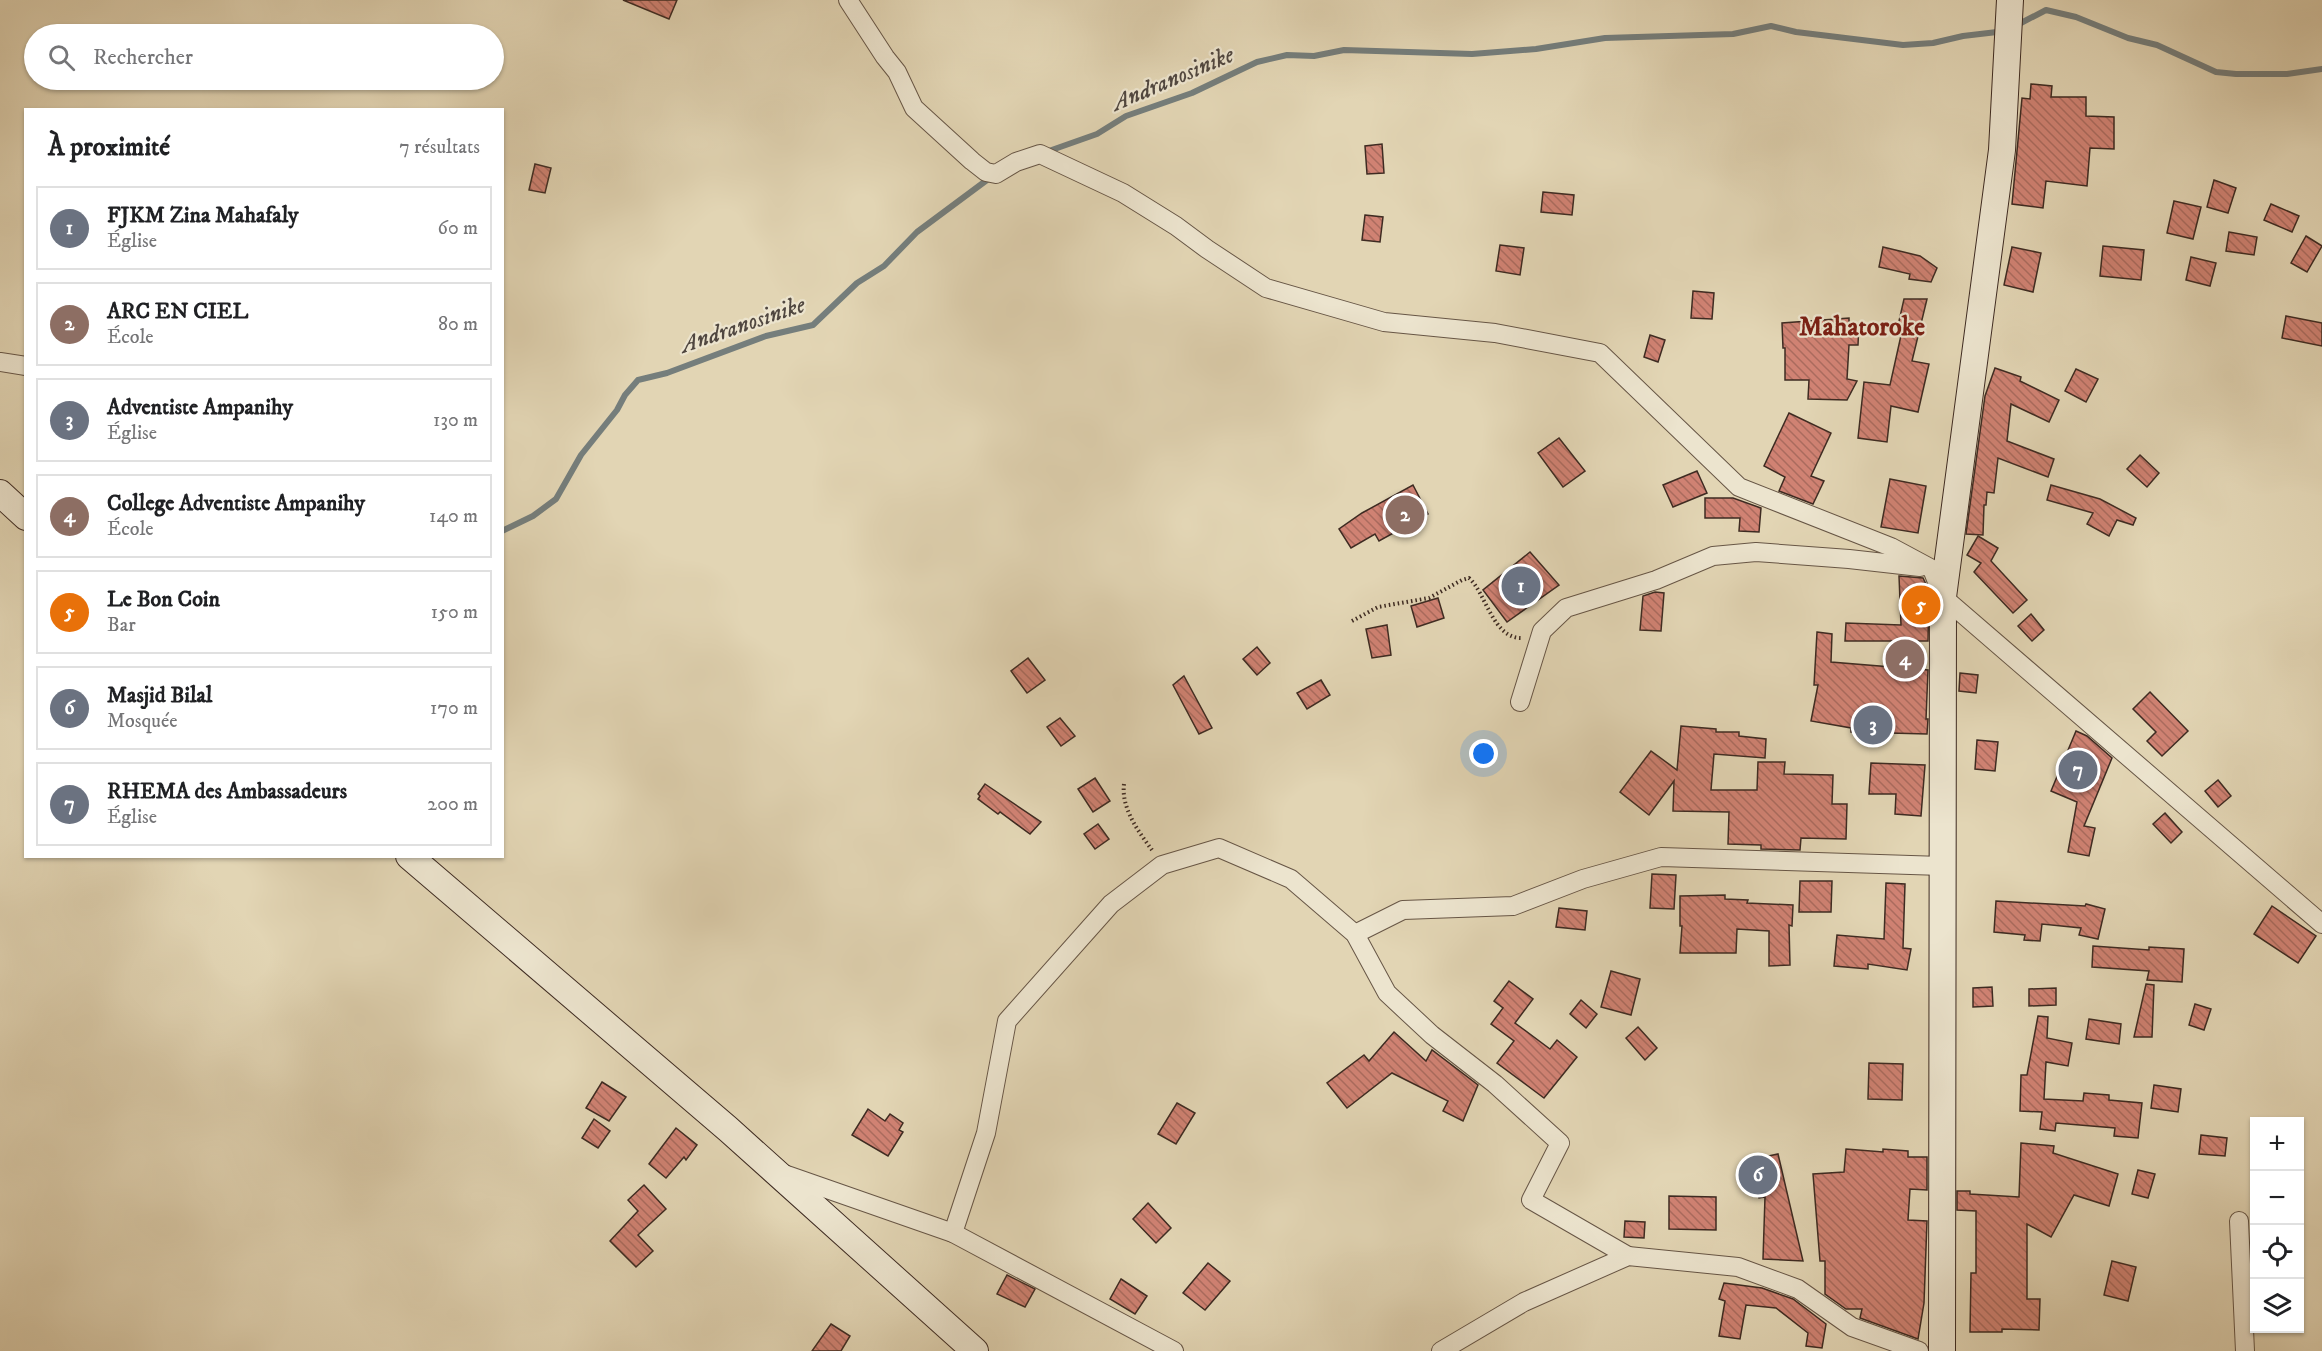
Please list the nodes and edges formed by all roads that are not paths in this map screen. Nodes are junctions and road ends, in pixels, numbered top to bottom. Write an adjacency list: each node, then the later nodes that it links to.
1 (848, 0): 7 (street)
2 (2010, 0): 8 (main road)
3 (0, 362): 4 (street)
4 (24, 366)
5 (0, 493): 6 (main road)
6 (24, 515)
7 (1932, 569): 8 (street); 9 (street)
8 (1943, 597): 11 (main road); 12 (street)
9 (1520, 702)
10 (410, 858): 14 (main road)
11 (1942, 866): 13 (street); 22 (main road)
12 (2322, 924)
13 (1355, 934): 16 (street); 17 (street)
14 (774, 1171): 16 (street); 18 (main road)
15 (2239, 1221): 23 (street)
16 (953, 1233): 19 (street)
17 (1628, 1256): 20 (street); 21 (street)
18 (975, 1351)
19 (1174, 1351)
20 (1441, 1351)
21 (1919, 1351)
22 (1942, 1351)
23 (2245, 1351)

